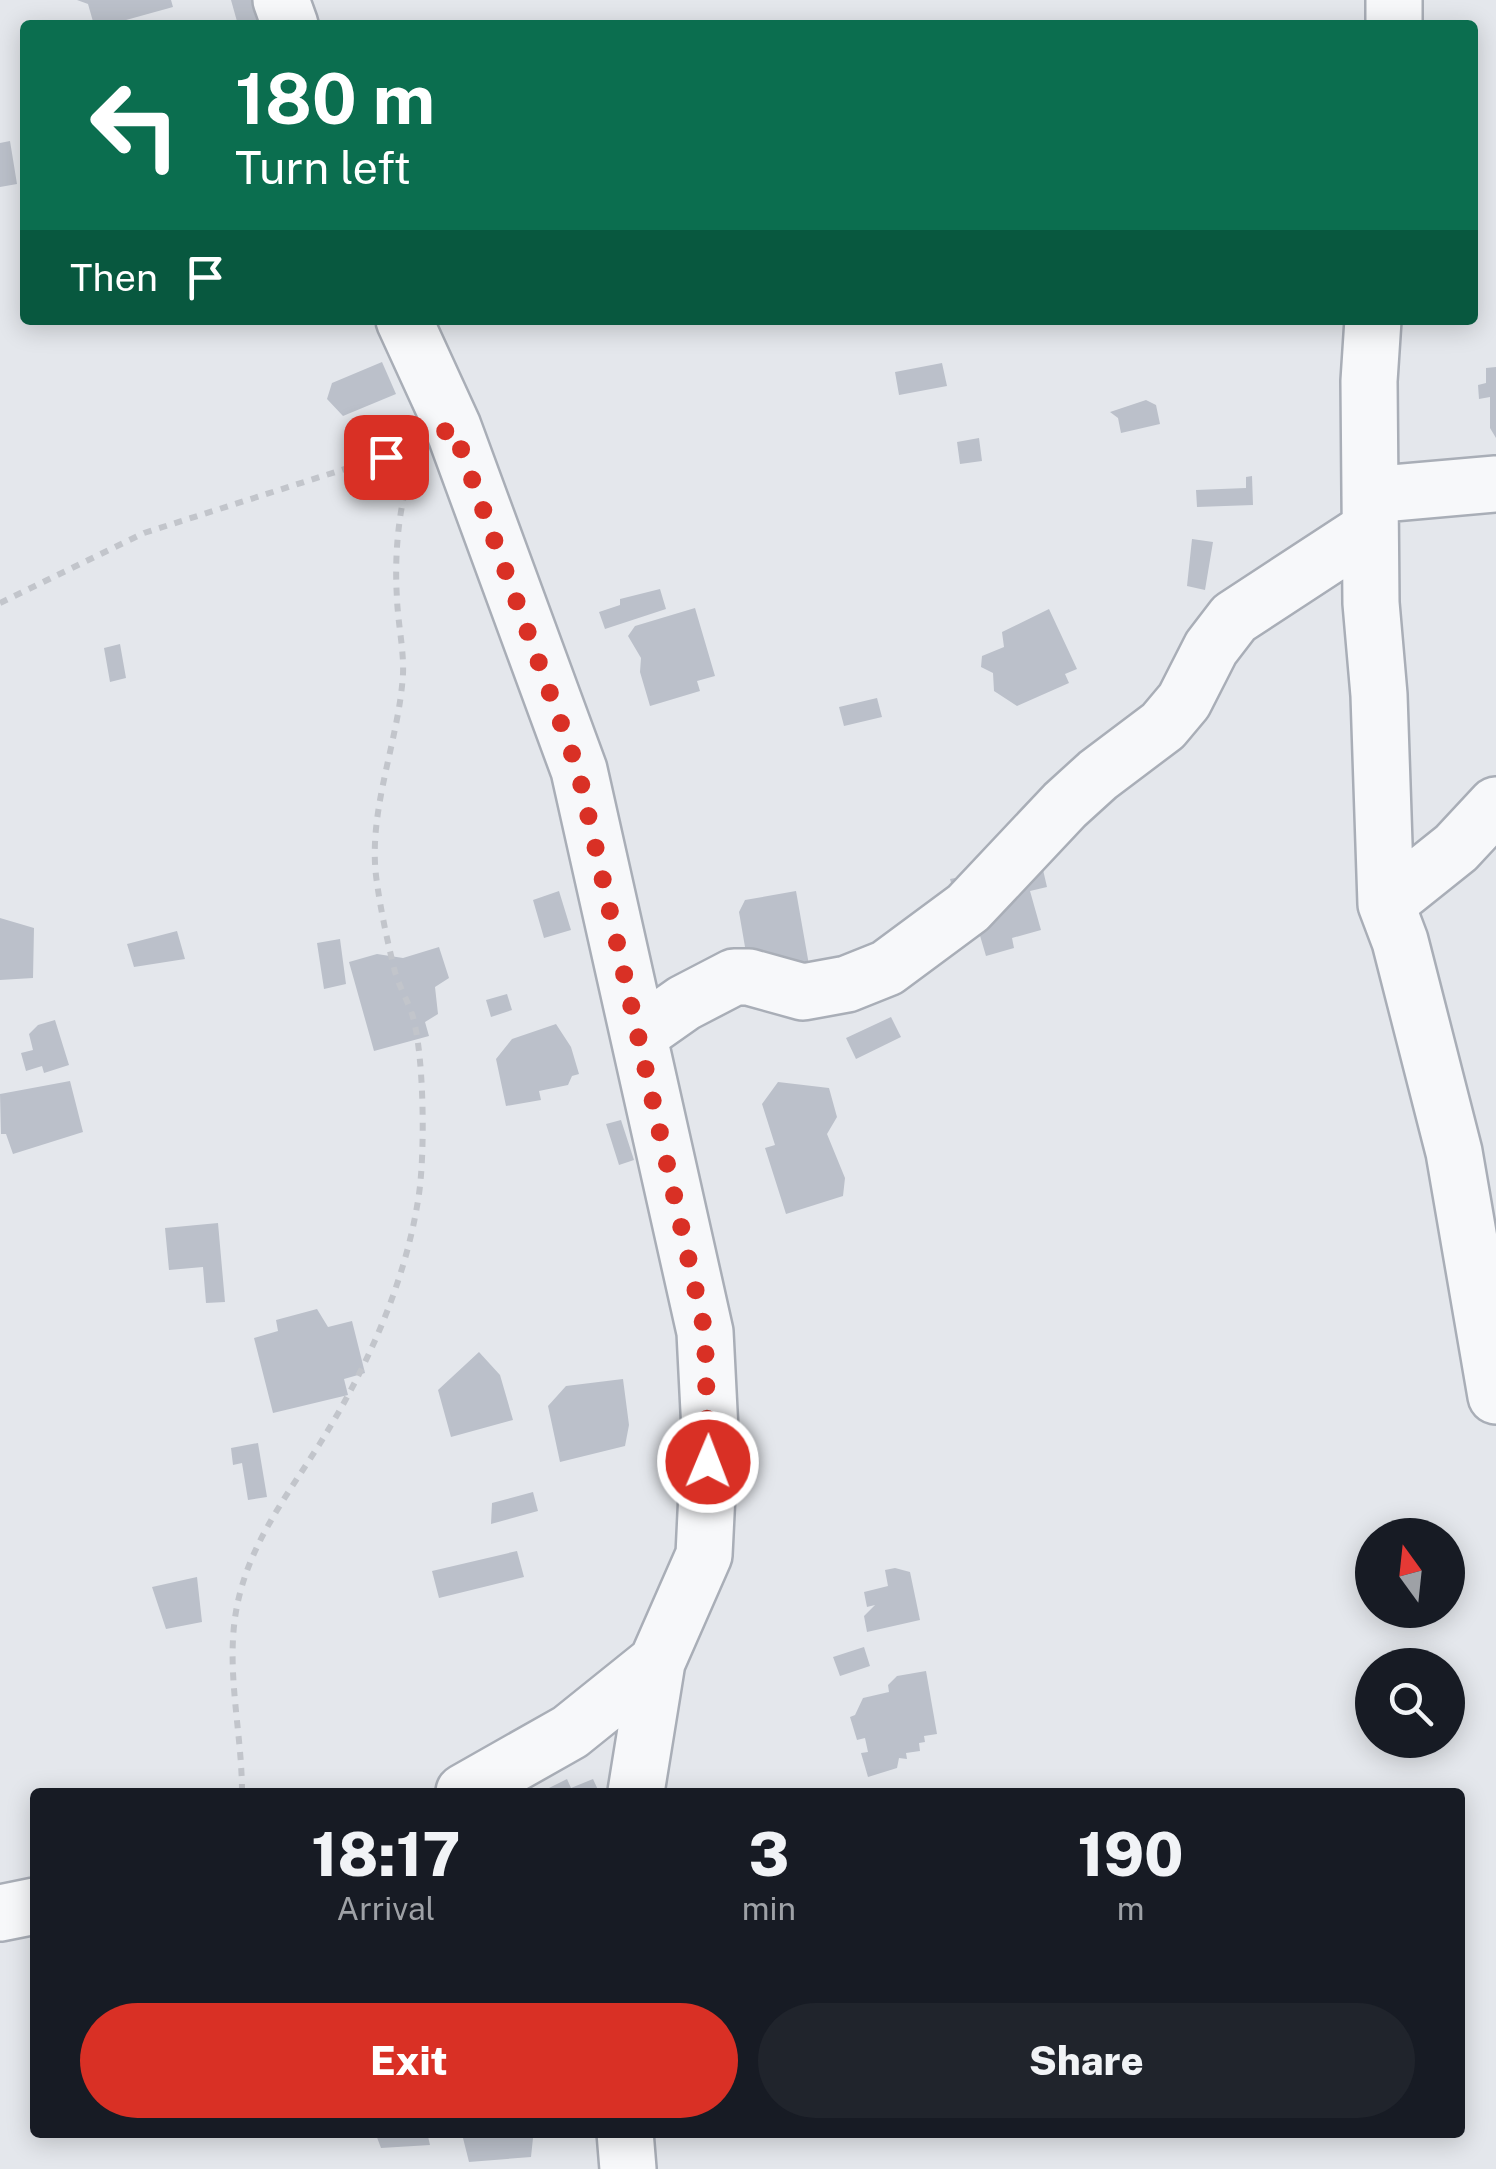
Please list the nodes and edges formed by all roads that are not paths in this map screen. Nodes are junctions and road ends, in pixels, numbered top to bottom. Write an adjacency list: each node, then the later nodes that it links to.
1 (406, 325): 7 (street)
2 (1373, 325): 4 (street)
3 (1496, 484): 4 (street)
4 (1370, 512): 6 (street); 7 (street)
5 (1496, 805): 6 (street)
6 (1386, 904): 8 (street)
7 (640, 1034): 9 (street)
8 (1496, 1396)
9 (657, 1662): 10 (street); 11 (street)
10 (471, 1788)
11 (637, 1788)
12 (30, 1907): 13 (street)
13 (0, 1913)
14 (625, 2138): 15 (street)
15 (628, 2169)

